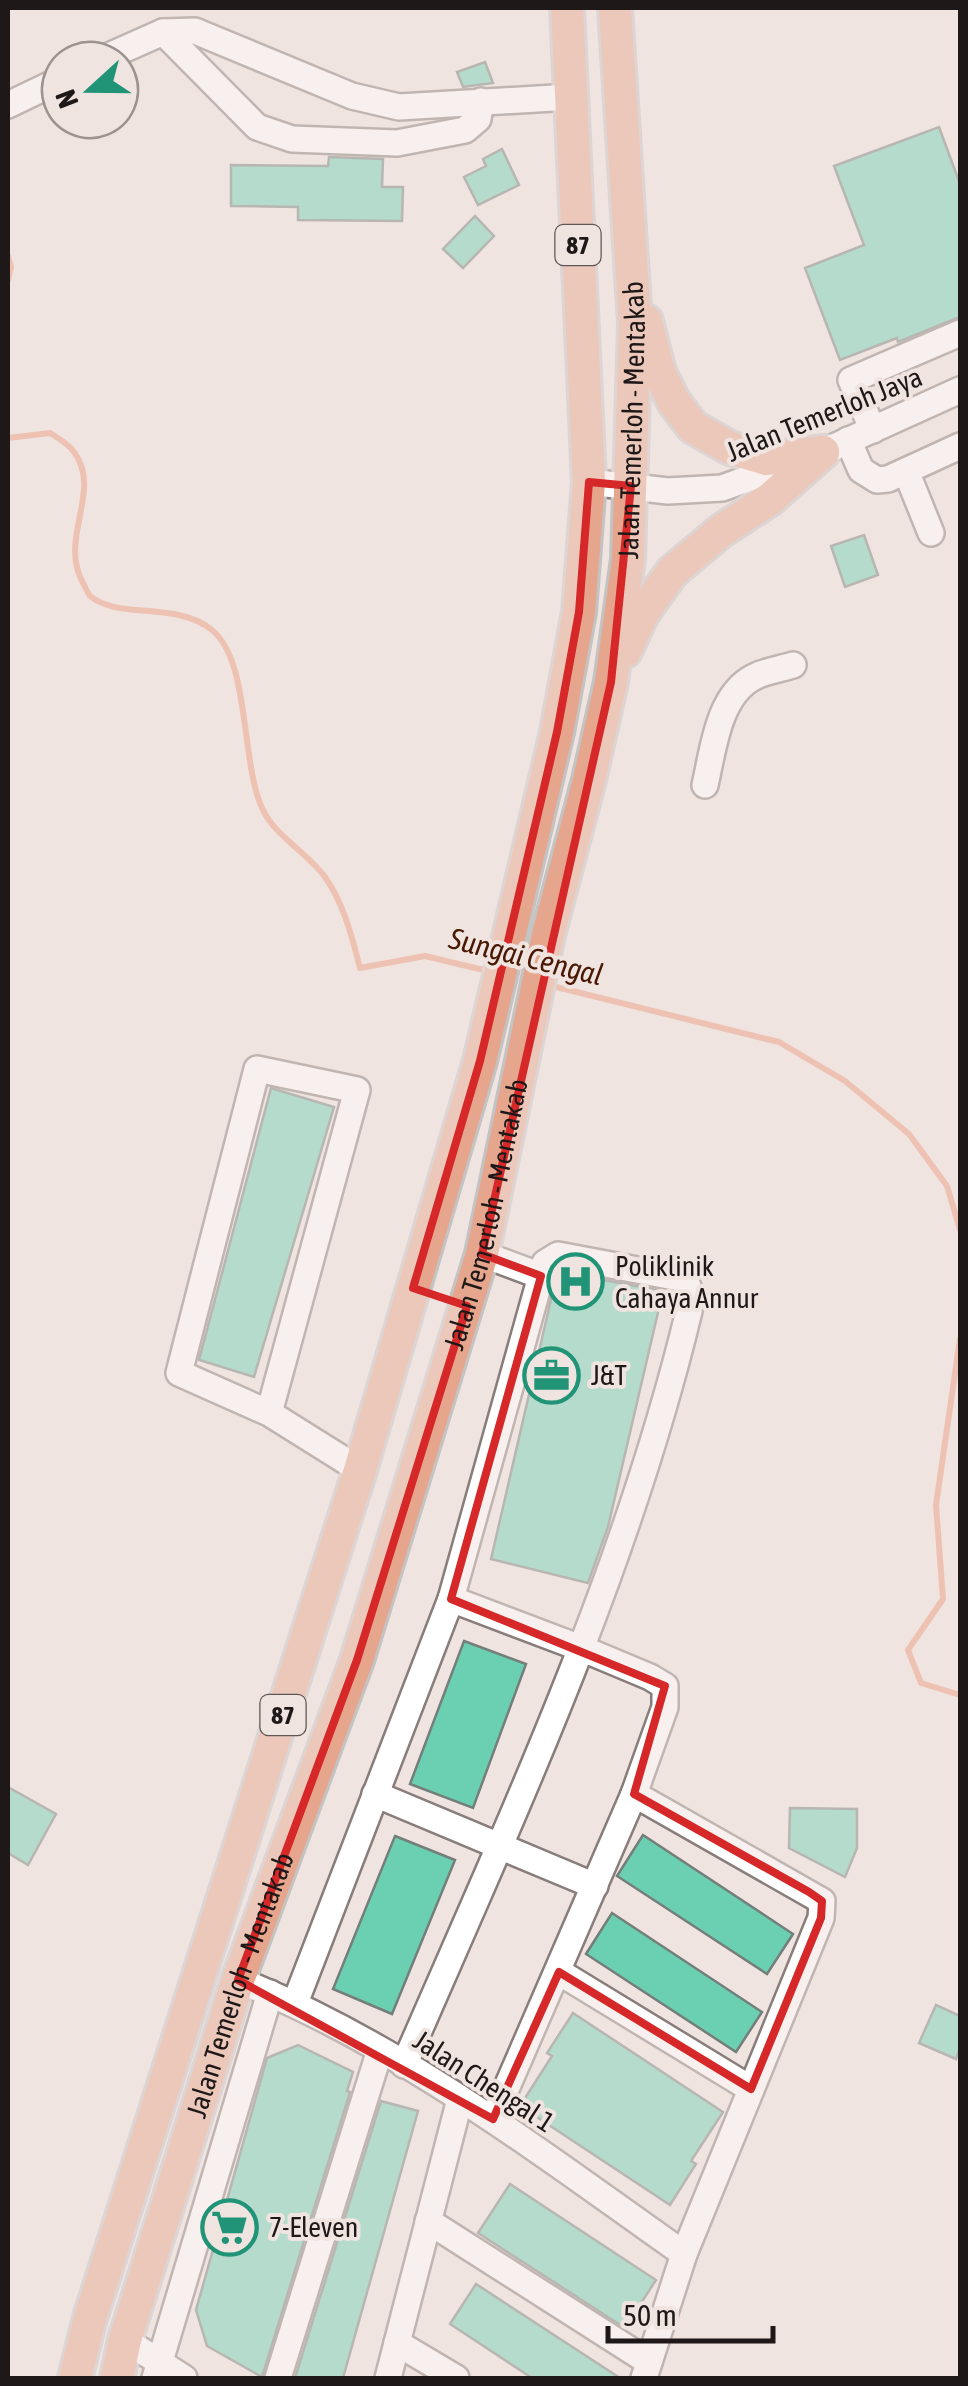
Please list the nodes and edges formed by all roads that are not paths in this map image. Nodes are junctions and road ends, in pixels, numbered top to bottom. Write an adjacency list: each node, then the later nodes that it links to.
1 (567, 8): 6 (main road, Jalan Temerloh - Mentakab / 87)
2 (615, 8): 9 (main road, Jalan Temerloh - Mentakab / 87)
3 (163, 32): 4 (street); 7 (street); 7 (street)
4 (140, 42)
5 (40, 90): 8 (street)
6 (572, 97): 7 (street); 10 (main road, Jalan Temerloh - Mentakab / 87)
7 (482, 101)
8 (8, 105)
9 (633, 273): 10 (main road); 14 (main road); 18 (main road, Jalan Temerloh - Mentakab / 87)
10 (581, 310): 17 (main road, Jalan Temerloh - Mentakab / 87)
11 (960, 333): 13 (street)
12 (960, 390): 13 (street, Jalan Temerloh Jaya)
13 (872, 430): 14 (street, Jalan Temerloh Jaya)
14 (836, 446): 16 (street); 18 (street, Jalan Temerloh Jaya); 21 (main road)
15 (960, 446): 16 (street)
16 (906, 471): 19 (street)
17 (588, 482): 18 (street, Jalan Temerloh Jaya); 25 (main road, Jalan Temerloh - Mentakab / 87)
18 (632, 486): 21 (main road, Jalan Temerloh - Mentakab / 87)
19 (932, 533)
20 (793, 665): 22 (street)
21 (611, 682): 23 (main road, Jalan Temerloh - Mentakab / 87)
22 (705, 786)
23 (482, 1254): 24 (street); 26 (main road, Jalan Temerloh - Mentakab / 87)
24 (540, 1276): 29 (street); 30 (street)
25 (413, 1288): 26 (main road); 28 (main road, Jalan Temerloh - Mentakab / 87)
26 (467, 1306): 36 (main road, Jalan Temerloh - Mentakab / 87)
27 (269, 1412): 27 (street); 28 (street)
28 (360, 1470): 50 (main road, Jalan Temerloh - Mentakab / 87)
29 (451, 1599): 30 (street); 31 (street)
30 (584, 1649): 32 (street); 33 (street)
31 (375, 1794): 33 (street); 38 (street)
32 (634, 1794): 34 (street); 41 (street)
33 (499, 1846): 34 (street); 40 (street)
34 (596, 1886): 35 (street)
35 (559, 1972): 41 (street); 43 (street)
36 (238, 1980): 37 (street, Jalan Chengal 1); 46 (main road, Jalan Temerloh - Mentakab / 87)
37 (270, 1993): 38 (street, Jalan Chengal 1); 48 (street)
38 (296, 2003): 39 (street, Jalan Chengal 1)
39 (380, 2050): 40 (street, Jalan Chengal 1); 53 (street)
40 (404, 2064): 42 (street, Jalan Chengal 1)
41 (751, 2089): 45 (street)
42 (460, 2099): 43 (street, Jalan Chengal 1); 44 (street)
43 (493, 2120): 45 (street, Jalan Chengal 1)
44 (428, 2221): 47 (street); 49 (street)
45 (684, 2254): 49 (street)
46 (126, 2340): 48 (street); 51 (main road, Jalan Temerloh - Mentakab / 87)
47 (397, 2342): 54 (street); 55 (street)
48 (156, 2370): 52 (street)
49 (647, 2370)
50 (75, 2378)
51 (116, 2378)
52 (184, 2378)
53 (278, 2378)
54 (388, 2378)
55 (456, 2378)

